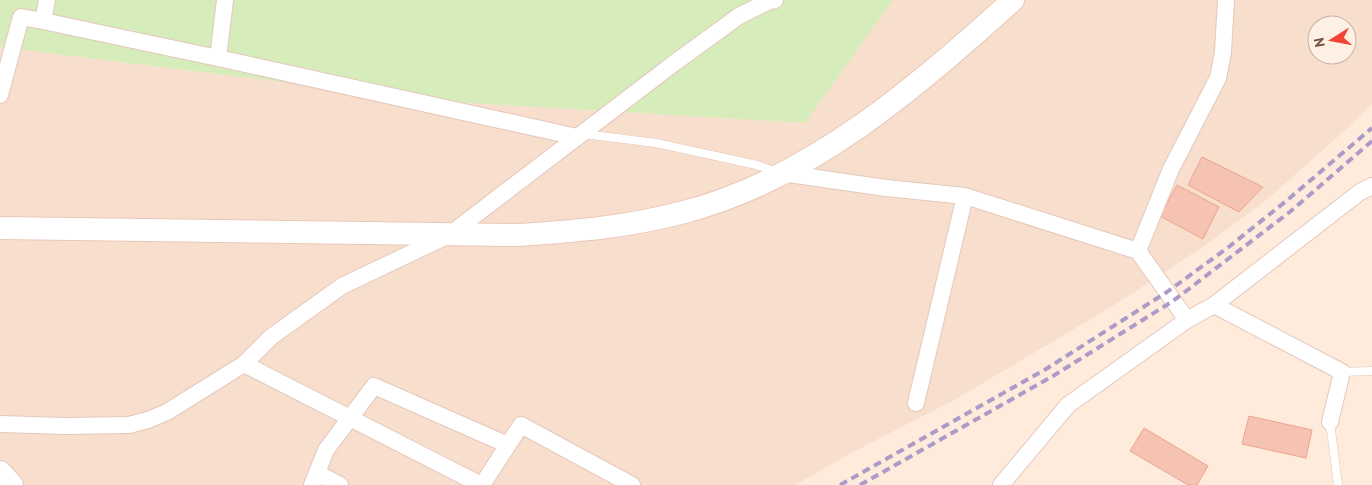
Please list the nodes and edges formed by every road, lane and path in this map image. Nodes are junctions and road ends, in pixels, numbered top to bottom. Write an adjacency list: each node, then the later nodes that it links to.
1 (46, 0): 6 (street)
2 (224, 0): 7 (street)
3 (776, 0): 9 (street)
4 (1013, 0): 10 (street)
5 (1226, 0): 15 (street)
6 (43, 21): 7 (street); 8 (street)
7 (218, 58): 9 (street)
8 (0, 95)
9 (579, 135): 10 (lane); 14 (street)
10 (781, 174): 12 (street); 14 (street)
11 (1372, 186): 16 (street)
12 (965, 196): 15 (street); 21 (street)
13 (0, 228): 14 (street)
14 (449, 235): 18 (street)
15 (1138, 251): 17 (street)
16 (1214, 305): 17 (street); 20 (street)
17 (1187, 320): 32 (street)
18 (244, 364): 22 (street); 24 (street)
19 (1372, 371): 20 (lane)
20 (1342, 372): 23 (street)
21 (916, 403)
22 (350, 419): 25 (street); 27 (street); 30 (street)
23 (1330, 422): 33 (lane)
24 (0, 424)
25 (508, 445): 30 (street); 31 (street)
26 (0, 472): 28 (street)
27 (314, 479): 29 (street)
28 (12, 485)
29 (340, 485)
30 (482, 485)
31 (632, 485)
32 (1001, 485)
33 (1338, 485)

